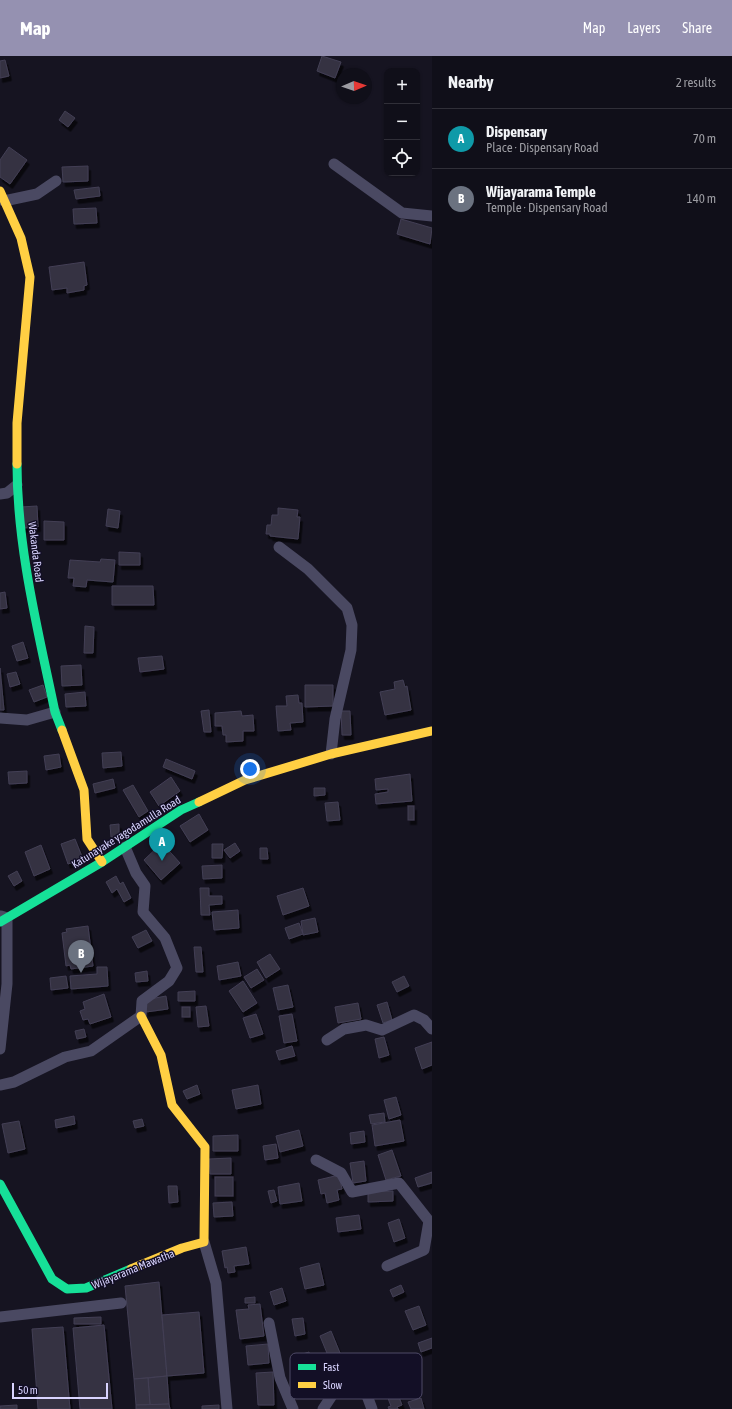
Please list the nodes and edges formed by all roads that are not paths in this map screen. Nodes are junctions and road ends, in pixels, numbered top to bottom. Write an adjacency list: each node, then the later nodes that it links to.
1 (334, 164): 4 (street)
2 (56, 181): 3 (street)
3 (2, 196): 5 (street, Wakanda Road)
4 (432, 216)
5 (17, 485): 6 (street); 8 (street, Wakanda Road)
6 (0, 494)
7 (279, 547): 11 (street)
8 (56, 712): 9 (street); 13 (street, Wakanda Road)
9 (0, 718)
10 (432, 731): 11 (street, Katunayake yagodamulla Road)
11 (331, 754): 12 (street, Katunayake yagodamulla Road)
12 (125, 847): 13 (street, Katunayake yagodamulla Road); 15 (street)
13 (102, 862): 14 (street, Katunayake yagodamulla Road)
14 (2, 919): 18 (street)
15 (142, 1014): 19 (street); 23 (street)
16 (432, 1029): 17 (street)
17 (327, 1040)
18 (0, 1049)
19 (0, 1085)
20 (316, 1160): 22 (street)
21 (0, 1184): 23 (street, Wijayarama Mawatha)
22 (431, 1222): 24 (street)
23 (204, 1242): 30 (street)
24 (387, 1266)
25 (122, 1303): 26 (street)
26 (0, 1317)
27 (269, 1324): 31 (street)
28 (330, 1399): 32 (street)
29 (368, 1399): 33 (street)
30 (228, 1409)
31 (293, 1409)
32 (323, 1409)
33 (372, 1409)

